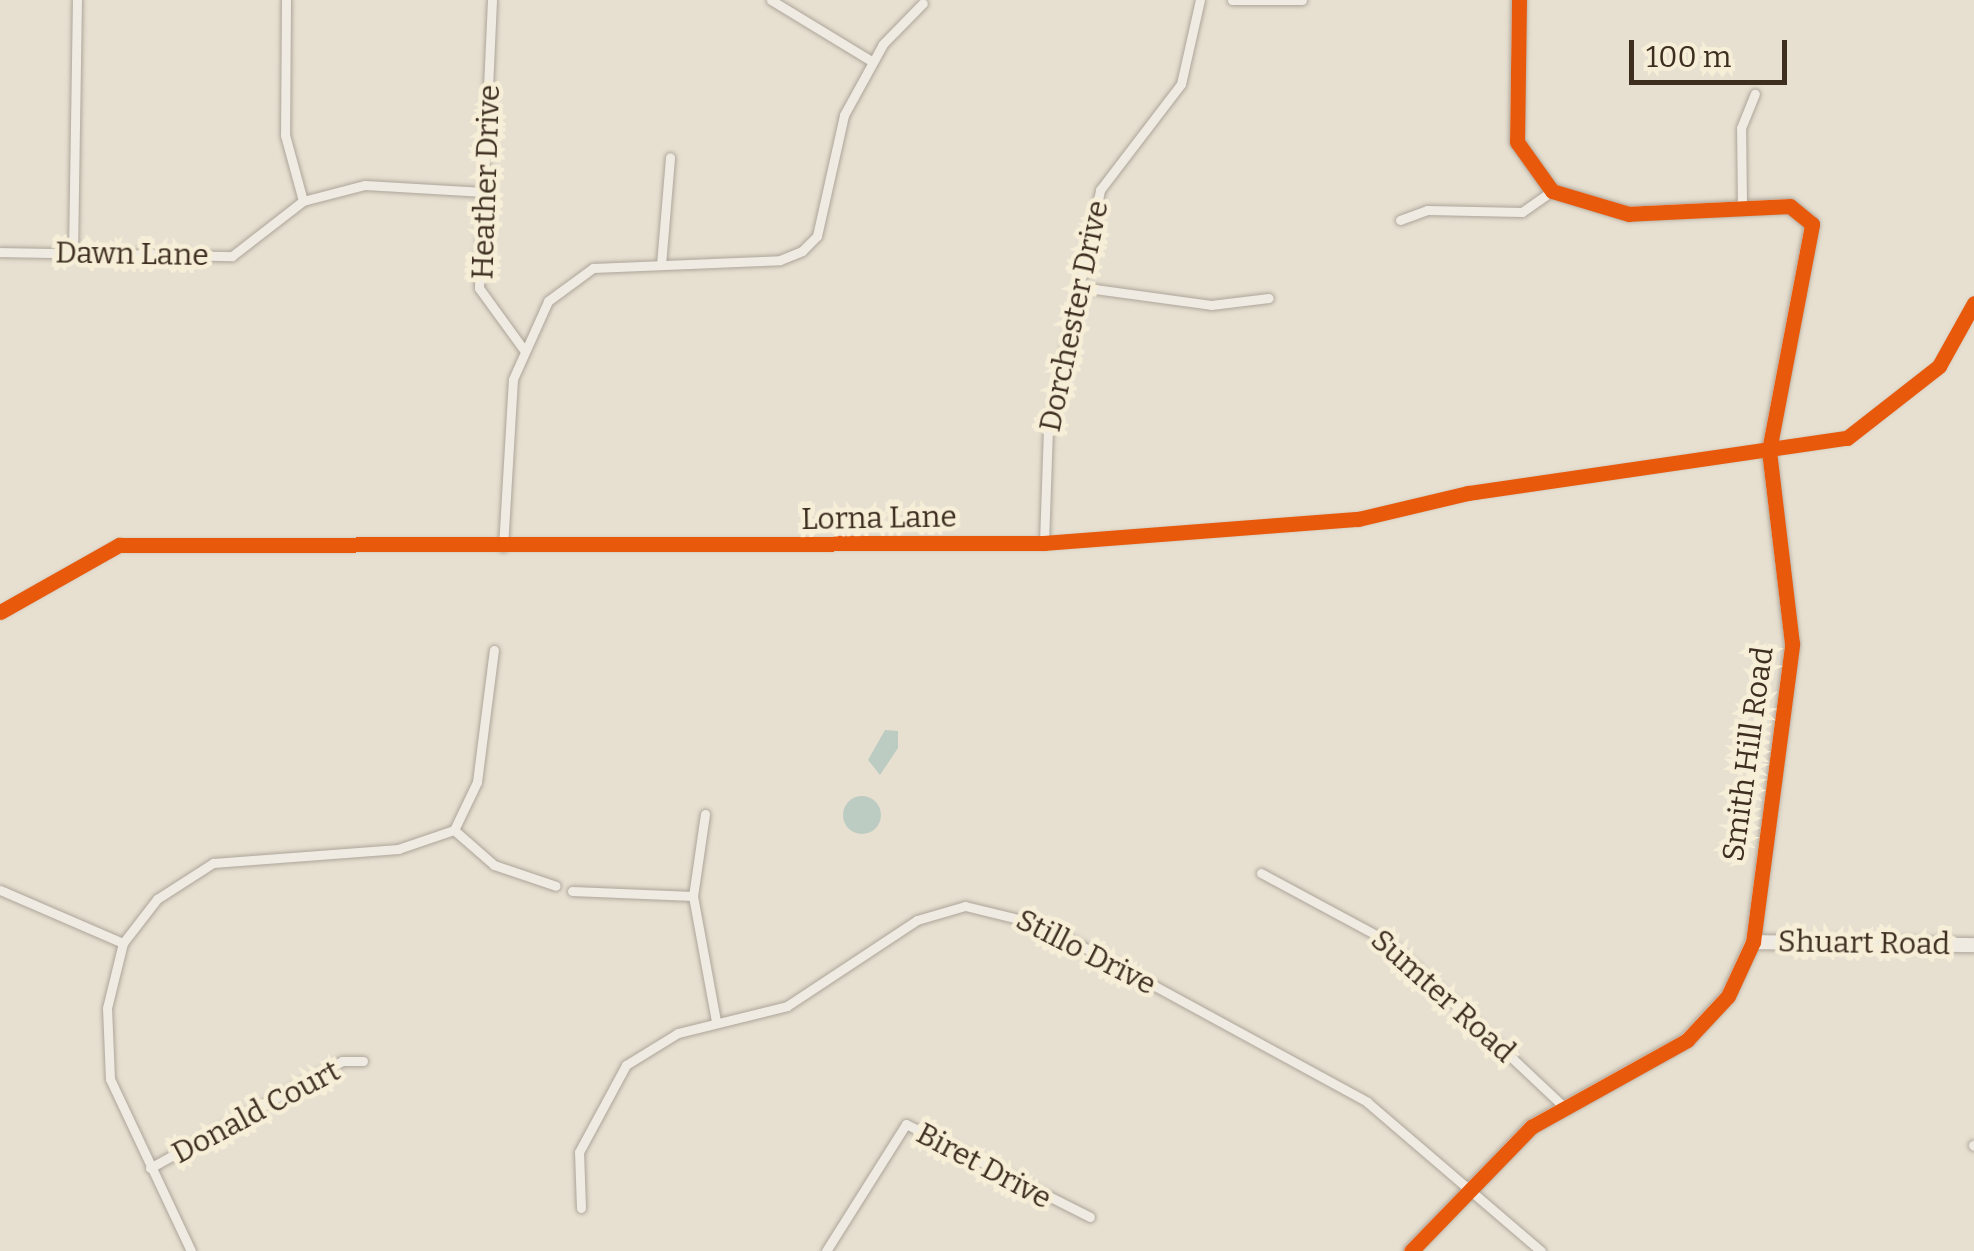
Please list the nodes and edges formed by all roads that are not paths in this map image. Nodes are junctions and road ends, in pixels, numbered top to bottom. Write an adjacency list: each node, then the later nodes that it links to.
1 (77, 0): 19 (street)
2 (286, 0): 15 (street)
3 (492, 0): 13 (street, Heather Drive)
4 (771, 0): 10 (street)
5 (1200, 0): 21 (street, Dorchester Drive)
6 (1232, 0): 7 (street)
7 (1302, 0)
8 (1519, 0): 14 (street)
9 (923, 3): 10 (street)
10 (873, 62): 20 (street)
11 (1755, 94): 16 (street)
12 (670, 157): 20 (street)
13 (484, 192): 15 (street, Dawn Lane); 24 (street, Heather Drive)
14 (1552, 192): 16 (street, Smith Hill Road); 17 (street)
15 (303, 201): 19 (street, Dawn Lane)
16 (1742, 205): 25 (street, Smith Hill Road)
17 (1400, 220)
18 (0, 252): 19 (street, Dawn Lane)
19 (74, 253)
20 (661, 265): 24 (street)
21 (1080, 286): 22 (street); 26 (street, Dorchester Drive)
22 (1269, 298)
23 (1974, 303): 25 (street, Lorna Lane)
24 (524, 350): 27 (street)
25 (1770, 450): 26 (street, Lorna Lane); 37 (street, Smith Hill Road)
26 (1044, 543): 27 (street, Lorna Lane)
27 (503, 547): 28 (street, Lorna Lane)
28 (0, 612)
29 (494, 650): 31 (street)
30 (705, 814): 36 (street)
31 (454, 830): 33 (street); 38 (street)
32 (1260, 872): 42 (street, Sumter Road)
33 (556, 886)
34 (0, 890): 38 (street)
35 (572, 890): 36 (street)
36 (692, 896): 40 (street)
37 (1753, 942): 39 (street, Shuart Road); 42 (street, Smith Hill Road)
38 (123, 944): 43 (street)
39 (1974, 944)
40 (716, 1020): 44 (street, Stillo Drive); 45 (street, Stillo Drive)
41 (362, 1061): 43 (street, Donald Court)
42 (1563, 1106): 44 (street, Smith Hill Road)
43 (150, 1168): 47 (street)
44 (1463, 1192): 49 (street, Smith Hill Road); 50 (street, Stillo Drive)
45 (582, 1208)
46 (1090, 1217): 48 (street, Biret Drive)
47 (191, 1251)
48 (826, 1251)
49 (1411, 1251)
50 (1541, 1251)

